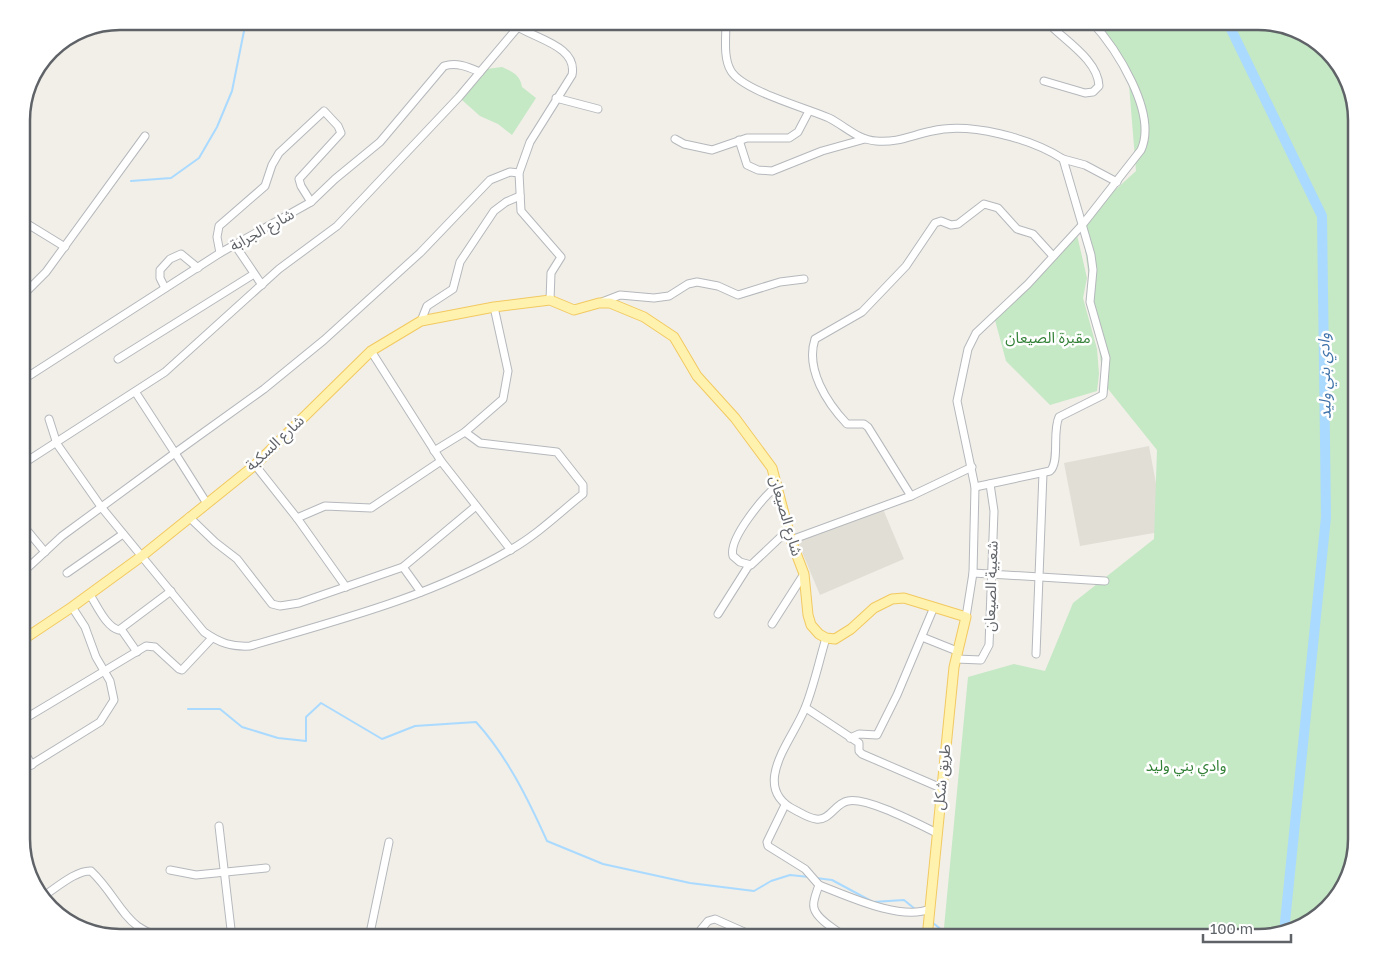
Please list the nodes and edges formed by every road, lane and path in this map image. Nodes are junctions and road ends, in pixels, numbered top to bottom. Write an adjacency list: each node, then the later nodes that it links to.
1 (515, 30): 6 (street)
2 (524, 30): 8 (street)
3 (726, 30): 10 (street)
4 (1056, 30): 7 (street)
5 (1098, 30): 17 (street)
6 (480, 72): 19 (street, شارع الجرابة); 29 (street)
7 (1044, 81)
8 (556, 98): 9 (street); 16 (street)
9 (598, 109)
10 (808, 111): 12 (street); 14 (street)
11 (145, 136): 23 (street)
12 (865, 139): 14 (street); 15 (street)
13 (675, 140): 14 (street)
14 (739, 140)
15 (1062, 159): 17 (street); 20 (street)
16 (519, 173): 18 (street); 44 (street)
17 (1117, 182): 20 (street)
18 (520, 196): 32 (street); 35 (street)
19 (311, 202): 22 (street, شارع الجرابة); 24 (street)
20 (1083, 224): 25 (street); 49 (street)
21 (30, 225): 23 (street)
22 (235, 245): 24 (street, شارع الجرابة); 27 (street)
23 (65, 246): 31 (street)
24 (220, 253): 26 (street, شارع الجرابة)
25 (1053, 256): 48 (street); 53 (street)
26 (198, 268): 30 (street, شارع الجرابة); 30 (street)
27 (254, 274): 29 (street); 37 (street)
28 (804, 279): 33 (street)
29 (262, 285): 39 (street)
30 (165, 288): 38 (street, شارع الجرابة)
31 (30, 289)
32 (550, 300): 33 (main road, شارع الصيعان); 34 (main road, شارع السكبة)
33 (600, 303): 51 (main road, شارع الصيعان)
34 (494, 307): 35 (main road, شارع السكبة); 41 (street)
35 (421, 321): 36 (main road, شارع السكبة)
36 (371, 352): 43 (street); 47 (main road, شارع السكبة)
37 (118, 359)
38 (30, 376)
39 (136, 393): 42 (street); 44 (street)
40 (49, 419): 42 (street)
41 (465, 432): 43 (street); 63 (street)
42 (57, 444): 45 (street); 56 (street)
43 (434, 451): 46 (street)
44 (175, 453): 54 (street); 56 (street)
45 (30, 460)
46 (441, 461): 55 (street); 58 (street)
47 (255, 465): 54 (main road, شارع السكبة); 58 (street)
48 (972, 467): 52 (street); 53 (street)
49 (1043, 473): 50 (street); 73 (street)
50 (990, 484): 52 (street); 72 (street, شعبية الصيعان)
51 (778, 485): 59 (main road, شارع الصيعان); 66 (street)
52 (975, 487): 71 (street)
53 (911, 496): 62 (street)
54 (206, 502): 57 (main road, شارع السكبة)
55 (476, 506): 63 (street); 68 (street)
56 (102, 508): 61 (street); 64 (street)
57 (189, 517): 65 (main road, شارع السكبة); 75 (street)
58 (297, 518): 75 (street)
59 (788, 530): 62 (main road, شارع الصيعان); 66 (street)
60 (30, 534): 64 (street)
61 (123, 534): 65 (street); 69 (street)
62 (792, 540): 70 (main road, شارع الصيعان)
63 (511, 550): 77 (street)
64 (45, 552): 67 (street)
65 (142, 556): 76 (street); 78 (main road, شارع السكبة)
66 (749, 565): 81 (street)
67 (30, 566)
68 (403, 567): 75 (street); 77 (street)
69 (67, 574)
70 (804, 574): 83 (street); 88 (main road, شارع الصيعان)
71 (973, 574): 72 (street); 82 (street)
72 (991, 575): 73 (street); 91 (street, شعبية الصيعان)
73 (1040, 578): 74 (street); 90 (street)
74 (1105, 581)
75 (346, 587)
76 (171, 591): 84 (street); 87 (street)
77 (421, 592): 87 (street)
78 (90, 595): 79 (main road, شارع السكبة); 84 (street)
79 (72, 607): 85 (main road, شارع السكبة); 92 (street)
80 (934, 607): 82 (main road); 86 (street); 88 (main road)
81 (718, 614)
82 (966, 617): 91 (main road, طريق شكل)
83 (772, 624)
84 (120, 629): 89 (street)
85 (30, 636)
86 (922, 637): 91 (street); 95 (street)
87 (212, 638): 89 (street)
88 (826, 638): 93 (street)
89 (137, 652): 92 (street)
90 (1036, 654)
91 (956, 655): 98 (main road, طريق شكل)
92 (103, 672): 94 (street); 97 (street)
93 (806, 708): 95 (street); 99 (street)
94 (30, 714)
95 (850, 738): 98 (street)
96 (30, 761): 97 (street)
97 (32, 765)
98 (941, 788): 101 (main road, طريق شكل)
99 (785, 805): 101 (street); 106 (street)
100 (219, 826): 105 (street)
101 (936, 833): 108 (main road, طريق شكل)
102 (389, 842): 111 (street)
103 (266, 868): 105 (street)
104 (170, 870): 105 (street)
105 (224, 873): 110 (street)
106 (819, 885): 108 (street); 114 (street)
107 (48, 893): 109 (street)
108 (930, 909): 115 (main road, طريق شكل)
109 (140, 929)
110 (231, 929)
111 (371, 929)
112 (701, 929): 113 (street)
113 (738, 929)
114 (835, 929)
115 (928, 929)

